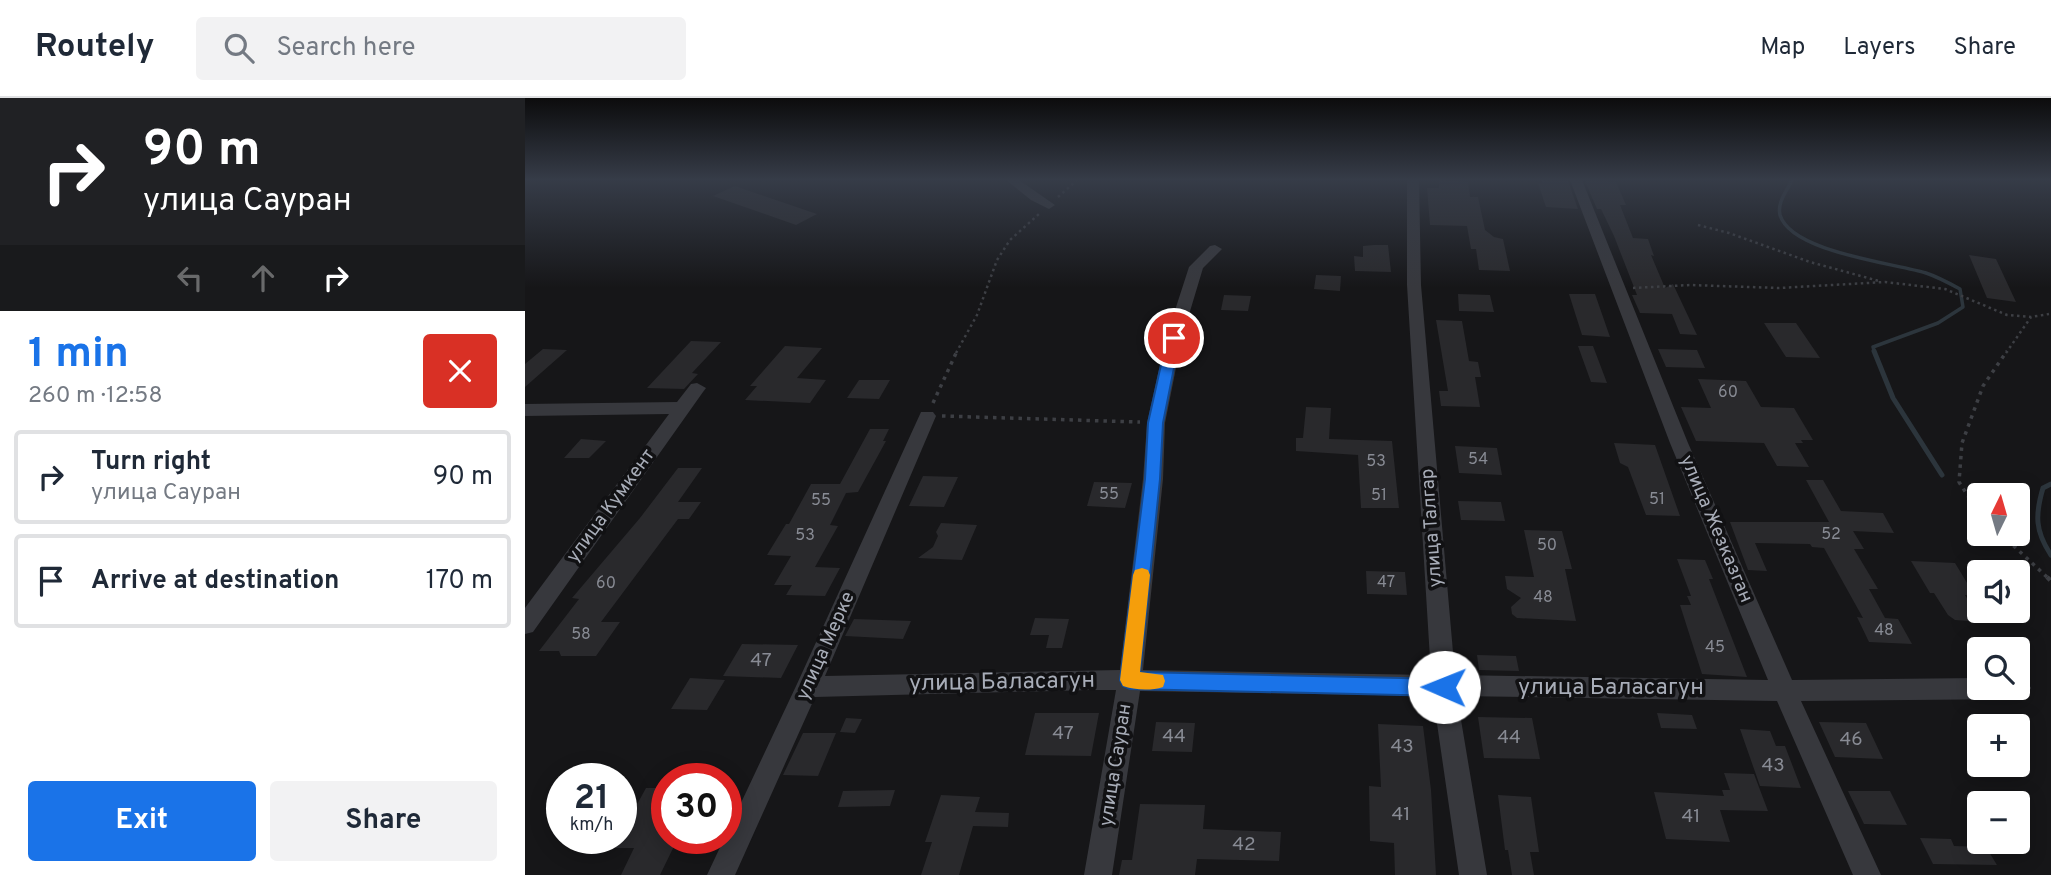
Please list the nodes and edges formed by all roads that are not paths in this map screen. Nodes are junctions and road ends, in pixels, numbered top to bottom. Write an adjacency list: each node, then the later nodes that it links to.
1 (1413, 216): 11 (street, улица Талгар)
2 (1590, 216): 13 (street, улица Жезказган)
3 (1215, 249): 9 (street, улица Сауран)
4 (697, 388): 5 (street, улица Кумкент)
5 (683, 408): 6 (street); 8 (street, улица Кумкент)
6 (525, 410)
7 (927, 416): 10 (street, улица Мерке)
8 (525, 625)
9 (1130, 680): 10 (street, улица Баласагун); 11 (street, улица Баласагун); 15 (street, улица Сауран)
10 (809, 687): 14 (street, улица Мерке)
11 (1444, 687): 13 (street, улица Баласагун); 16 (street, улица Талгар)
12 (1967, 688): 13 (street, улица Баласагун)
13 (1783, 690): 17 (street, улица Жезказган)
14 (721, 875)
15 (1098, 875)
16 (1473, 875)
17 (1867, 875)

